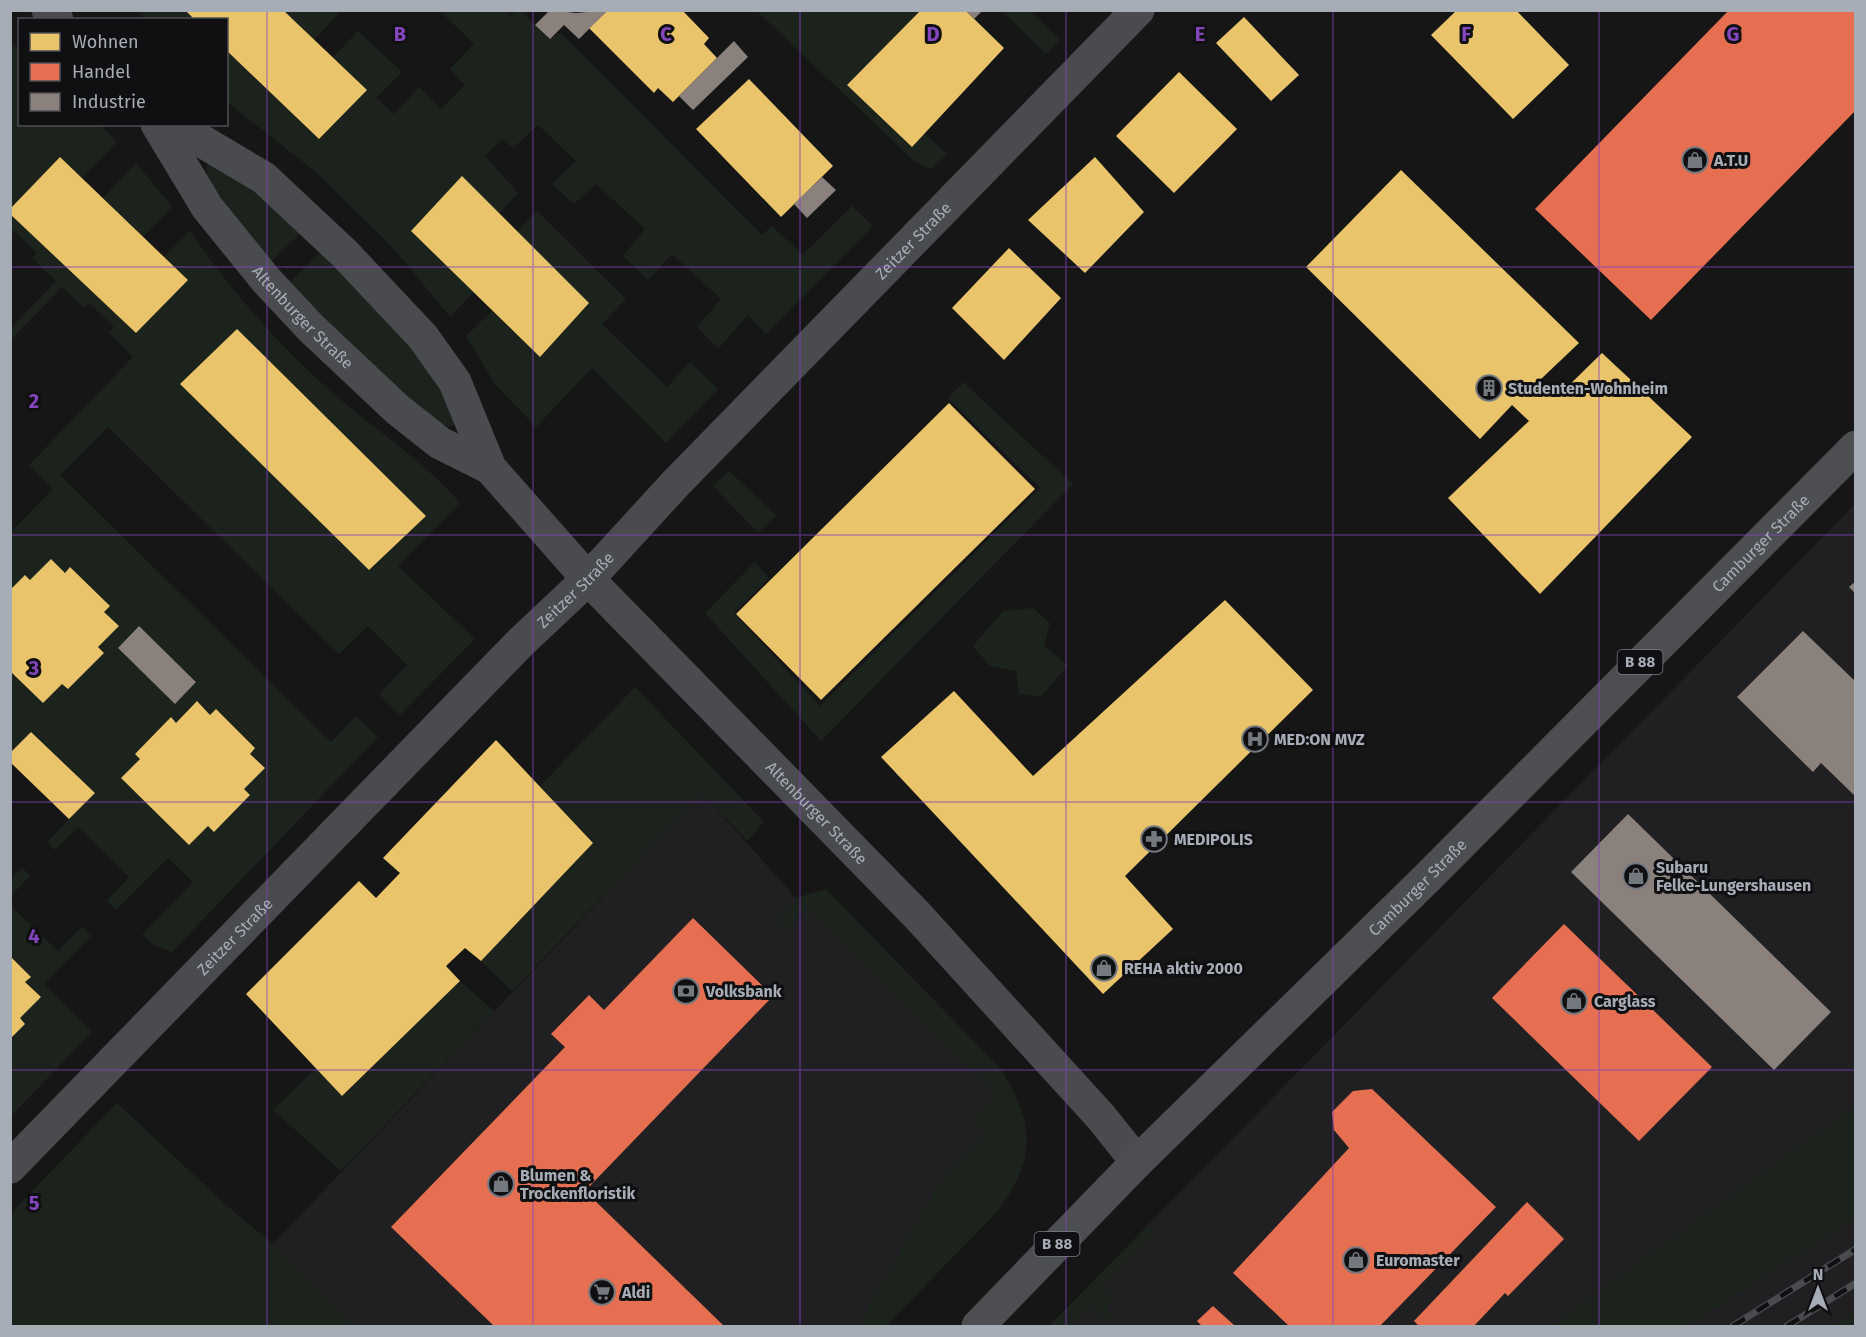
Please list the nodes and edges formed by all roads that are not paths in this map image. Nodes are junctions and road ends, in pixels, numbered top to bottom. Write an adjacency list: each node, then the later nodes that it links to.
1 (1138, 10): 6 (street, Zeitzer Straße)
2 (158, 126): 5 (street, Altenburger Straße)
3 (176, 126): 5 (street, Altenburger Straße)
4 (1856, 447): 7 (main road, Camburger Straße / B 88)
5 (490, 468): 6 (street, Altenburger Straße)
6 (588, 579): 7 (street, Altenburger Straße); 8 (street, Zeitzer Straße)
7 (1137, 1162): 9 (main road, Camburger Straße / B 88)
8 (10, 1167)
9 (978, 1326)

